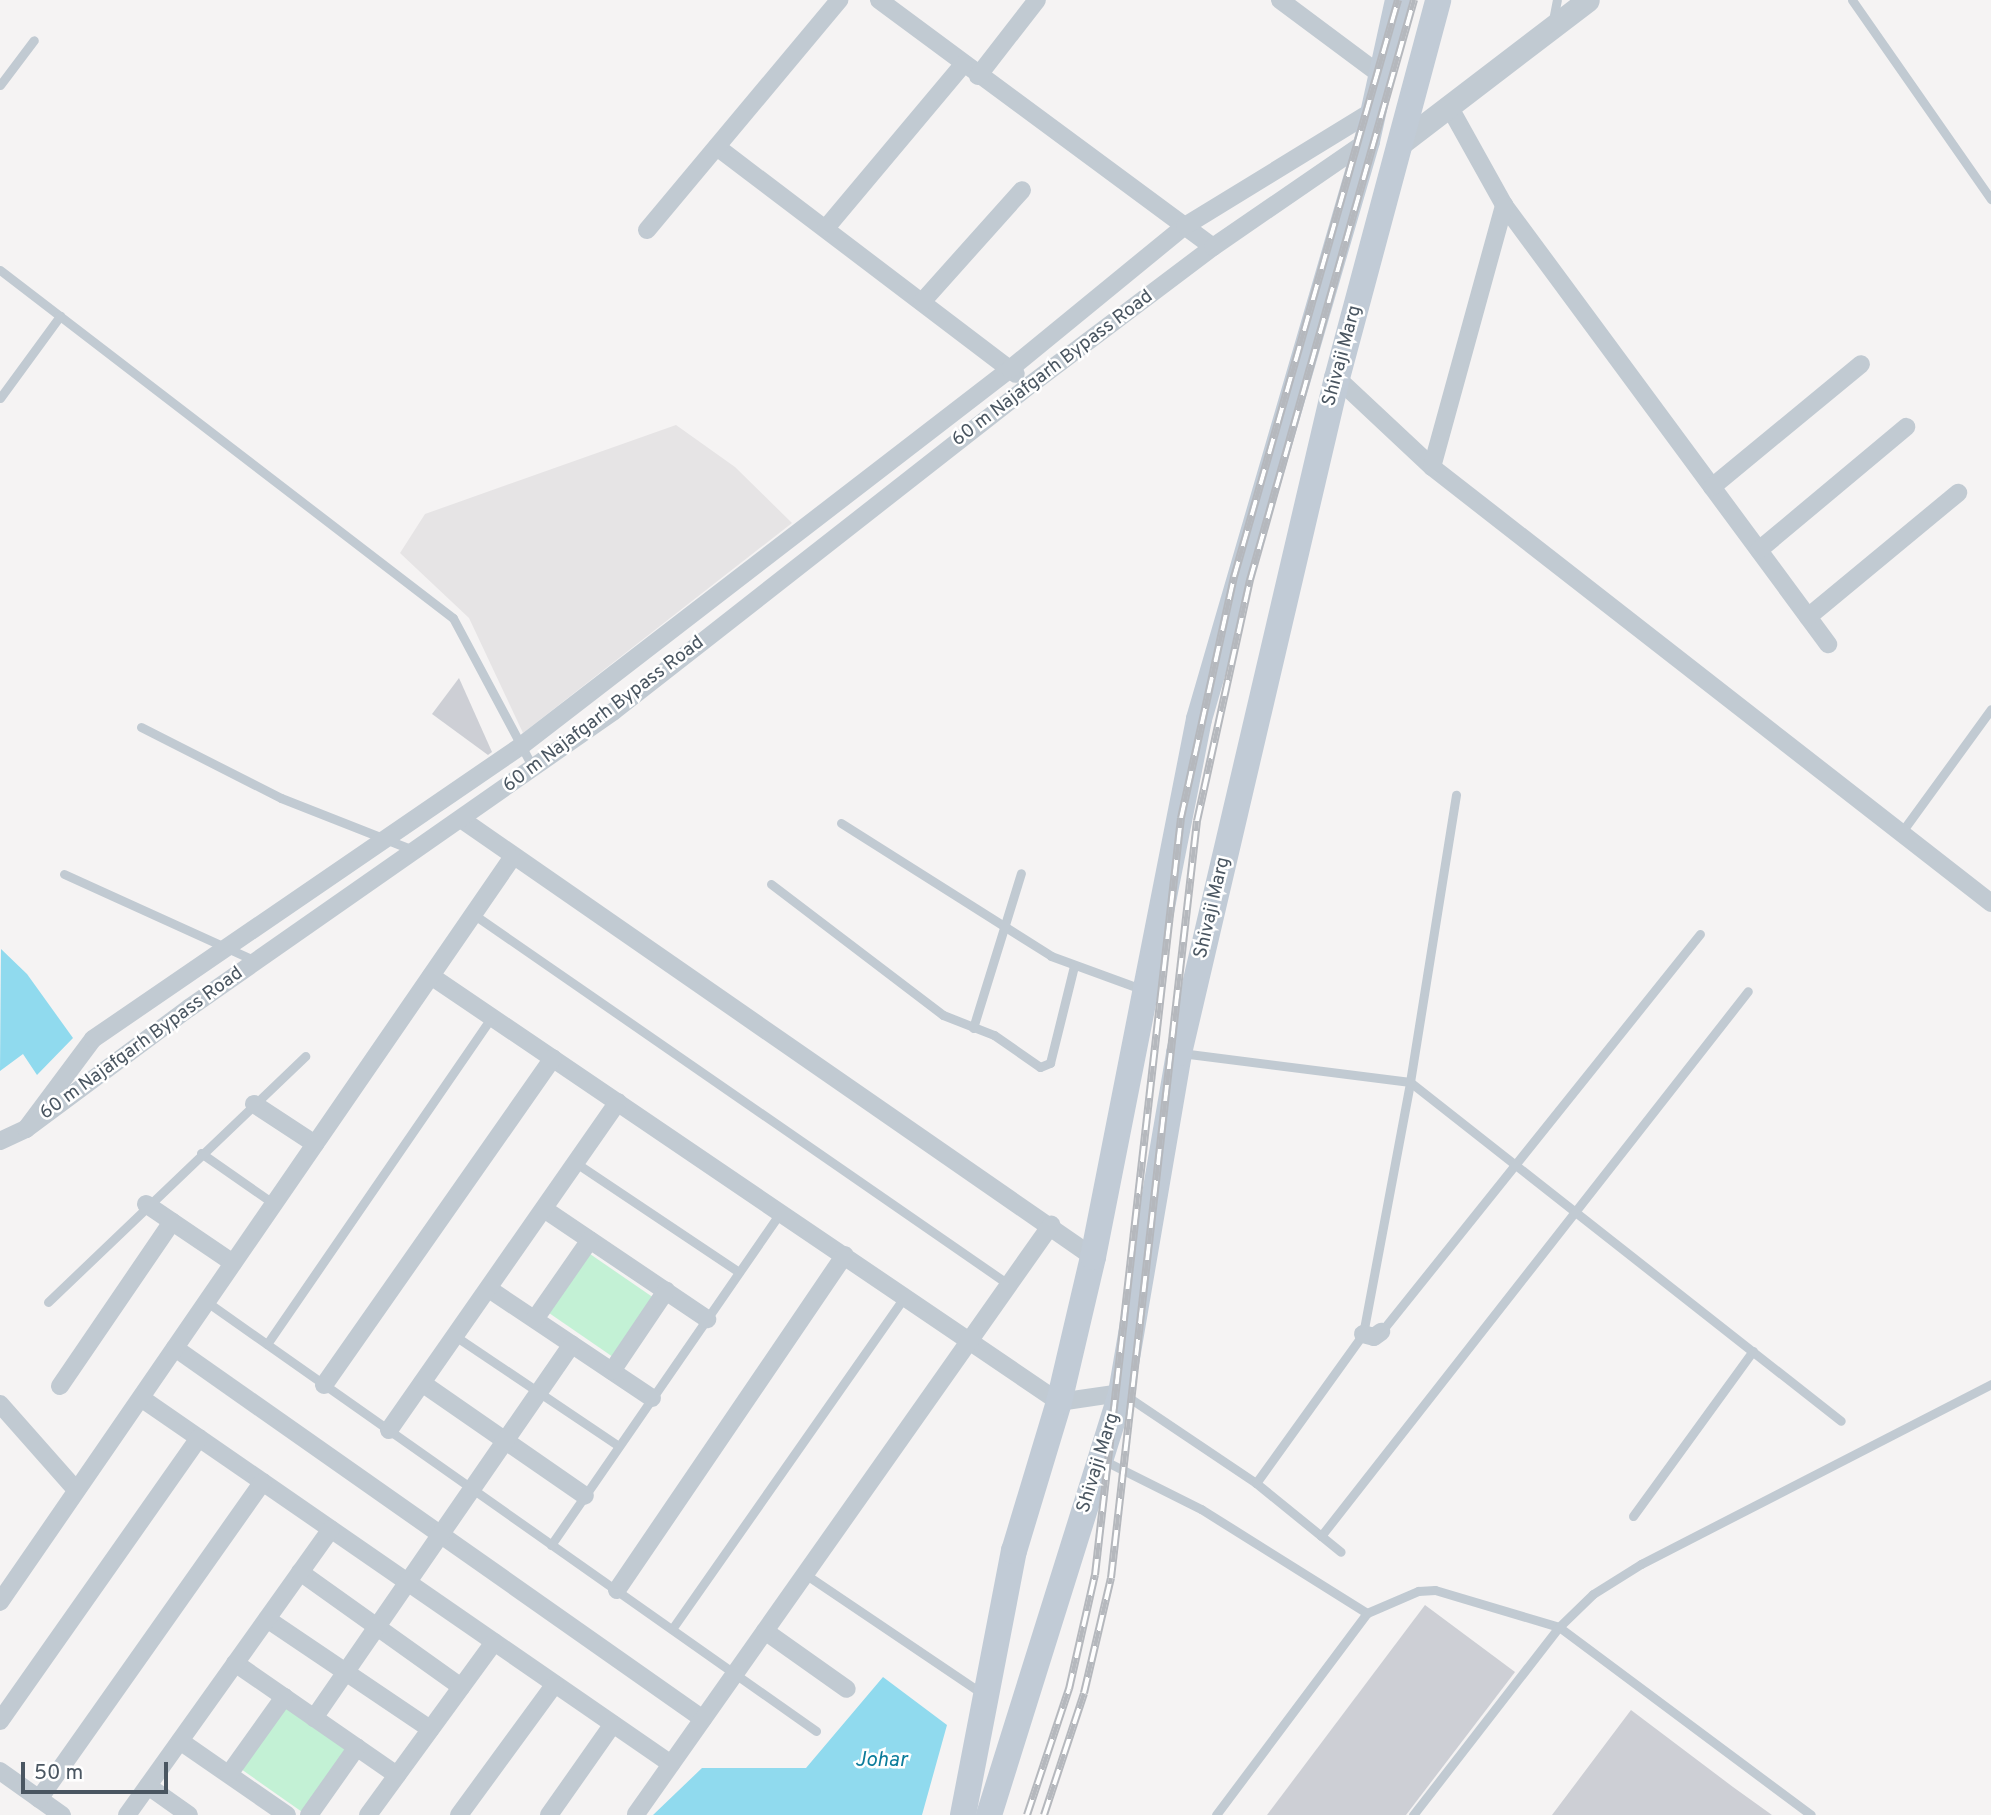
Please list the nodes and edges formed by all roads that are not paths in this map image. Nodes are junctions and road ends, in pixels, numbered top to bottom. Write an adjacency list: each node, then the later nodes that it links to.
1 (839, 0): 20 (street)
2 (879, 0): 12 (street)
3 (1037, 0): 12 (street)
4 (1280, 0): 13 (street)
5 (1398, 0): 13 (main road, Shivaji Marg)
6 (1438, 0): 16 (main road, Shivaji Marg)
7 (1557, 0): 10 (lane)
8 (1588, 0): 10 (street)
9 (1852, 0): 22 (lane)
10 (1552, 25): 15 (street)
11 (34, 40): 14 (lane)
12 (970, 70): 24 (street); 25 (street)
13 (1382, 76): 17 (main road, Shivaji Marg)
14 (0, 85)
15 (1450, 108): 19 (street); 23 (street)
16 (1410, 109): 17 (main road, 60 m Najafgarh Bypass Road); 19 (main road, Shivaji Marg)
17 (1374, 110): 18 (main road, Shivaji Marg); 24 (street, 60 m Najafgarh Bypass Road)
18 (1367, 141): 19 (main road); 27 (street, 60 m Najafgarh Bypass Road); 65 (main road, Shivaji Marg)
19 (1401, 143): 33 (main road, Shivaji Marg)
20 (717, 148): 25 (street); 26 (street)
21 (1022, 190): 29 (street)
22 (1991, 199)
23 (1503, 205): 37 (street); 38 (street)
24 (1185, 226): 27 (street); 32 (street, 60 m Najafgarh Bypass Road)
25 (826, 228): 29 (street)
26 (647, 230)
27 (1213, 247): 34 (street, 60 m Najafgarh Bypass Road)
28 (0, 270): 30 (lane)
29 (922, 302): 32 (street)
30 (60, 316): 35 (lane); 45 (lane)
31 (1861, 364): 38 (street)
32 (1010, 369): 34 (street); 45 (street, 60 m Najafgarh Bypass Road)
33 (1337, 378): 37 (street); 69 (main road, Shivaji Marg)
34 (1030, 384): 46 (street, 60 m Najafgarh Bypass Road)
35 (0, 398)
36 (1906, 427): 40 (street)
37 (1432, 467): 50 (street)
38 (1712, 487): 40 (street)
39 (1958, 493): 41 (street)
40 (1759, 550): 41 (street)
41 (1808, 617): 42 (street)
42 (1828, 643)
43 (1991, 709): 50 (lane)
44 (141, 727): 51 (lane)
45 (521, 746): 46 (lane); 51 (street, 60 m Najafgarh Bypass Road)
46 (534, 769): 48 (street, 60 m Najafgarh Bypass Road)
47 (1456, 795): 72 (lane)
48 (461, 819): 52 (street, 60 m Najafgarh Bypass Road); 53 (street)
49 (841, 823): 59 (lane)
50 (1901, 833): 57 (street)
51 (384, 839): 52 (lane); 61 (street, 60 m Najafgarh Bypass Road)
52 (415, 851): 62 (street, 60 m Najafgarh Bypass Road)
53 (512, 858): 58 (street); 87 (street)
54 (1021, 873): 59 (lane)
55 (64, 874): 61 (lane)
56 (771, 884): 68 (lane)
57 (1991, 903)
58 (473, 914): 64 (street); 93 (lane)
59 (1006, 929): 63 (lane); 68 (lane)
60 (1700, 934): 80 (lane)
61 (225, 947): 62 (lane); 75 (street, 60 m Najafgarh Bypass Road)
62 (256, 961): 75 (street, 60 m Najafgarh Bypass Road)
63 (1074, 966): 65 (lane); 68 (lane)
64 (431, 976): 67 (street); 77 (street)
65 (1145, 990): 90 (main road, Shivaji Marg)
66 (1748, 991): 85 (lane)
67 (492, 1017): 71 (street); 105 (lane)
68 (973, 1028)
69 (1179, 1053): 72 (lane); 115 (main road, Shivaji Marg)
70 (305, 1056): 74 (lane)
71 (553, 1058): 73 (street); 112 (street)
72 (1410, 1082): 80 (lane); 102 (lane)
73 (618, 1102): 79 (street); 84 (street)
74 (254, 1104): 77 (street); 78 (lane)
75 (26, 1129): 76 (street)
76 (0, 1141)
77 (315, 1144): 81 (street)
78 (201, 1153): 81 (lane); 82 (lane)
79 (576, 1163): 83 (street); 92 (lane)
80 (1516, 1166): 85 (lane); 101 (lane)
81 (274, 1204): 91 (street)
82 (146, 1205): 86 (street); 98 (lane)
83 (544, 1209): 88 (street); 94 (street)
84 (781, 1211): 89 (street); 92 (lane)
85 (1575, 1212): 108 (lane); 134 (lane)
86 (172, 1222): 91 (street); 113 (street)
87 (1051, 1225): 90 (street); 93 (street)
88 (590, 1240): 95 (street); 99 (street)
89 (845, 1255): 96 (street); 140 (street)
90 (1093, 1257): 118 (main road, Shivaji Marg)
91 (233, 1263): 97 (street)
92 (739, 1272): 100 (lane)
93 (1009, 1284): 104 (street)
94 (489, 1289): 99 (street); 103 (street)
95 (666, 1290): 100 (street); 109 (street)
96 (905, 1296): 104 (street); 146 (lane)
97 (206, 1302): 105 (lane); 107 (street)
98 (48, 1303)
99 (535, 1319): 106 (street)
100 (708, 1319): 117 (lane)
101 (1381, 1332): 102 (street)
102 (1363, 1334): 127 (lane)
103 (455, 1336): 110 (street); 114 (lane)
104 (971, 1339): 118 (street); 138 (street)
105 (267, 1344): 112 (lane)
106 (572, 1344): 109 (street); 114 (street)
107 (175, 1348): 116 (street); 133 (street)
108 (1753, 1351): 120 (lane); 131 (lane)
109 (612, 1371): 117 (street)
110 (422, 1383): 121 (street); 123 (street)
111 (1991, 1384): 145 (lane)
112 (324, 1385): 121 (lane)
113 (60, 1386)
114 (538, 1392): 123 (street); 124 (lane)
115 (1121, 1393): 118 (street); 125 (main road, Shivaji Marg); 127 (lane)
116 (141, 1398): 122 (street); 129 (street)
117 (652, 1398): 124 (lane)
118 (1059, 1402): 155 (main road, Shivaji Marg)
119 (0, 1404): 129 (street)
120 (1841, 1421)
121 (389, 1430): 128 (lane)
122 (199, 1438): 126 (street); 159 (street)
123 (505, 1440): 128 (street); 130 (street)
124 (619, 1446): 130 (lane)
125 (1100, 1459): 142 (lane); 181 (main road, Shivaji Marg)
126 (263, 1482): 132 (street); 170 (street)
127 (1256, 1483): 134 (lane)
128 (472, 1488): 133 (street); 135 (lane)
129 (76, 1490): 141 (street)
130 (585, 1496): 135 (lane)
131 (1633, 1516)
132 (331, 1529): 137 (street); 139 (street)
133 (440, 1535): 139 (street); 158 (street)
134 (1321, 1536): 136 (lane)
135 (551, 1545): 140 (lane)
136 (1341, 1552)
137 (300, 1572): 143 (street); 144 (street)
138 (805, 1573): 147 (street); 155 (lane)
139 (407, 1582): 144 (street); 148 (street)
140 (617, 1590): 146 (lane)
141 (3, 1592)
142 (1367, 1613): 145 (lane); 182 (lane)
143 (267, 1619): 149 (street); 150 (street)
144 (376, 1627): 150 (street); 153 (street)
145 (1559, 1627): 183 (lane); 184 (lane)
146 (671, 1629): 151 (lane)
147 (765, 1631): 151 (street); 154 (street)
148 (494, 1642): 152 (street); 153 (street)
149 (235, 1664): 156 (street); 163 (street)
150 (345, 1672): 157 (street); 161 (street)
151 (735, 1674): 158 (street); 162 (lane)
152 (555, 1684): 160 (street); 178 (street)
153 (461, 1687): 161 (street)
154 (847, 1689)
155 (986, 1696): 180 (main road, Shivaji Marg)
156 (284, 1697): 157 (street); 167 (street)
157 (314, 1718): 164 (street)
158 (703, 1719): 165 (street)
159 (0, 1721)
160 (613, 1724): 165 (street); 179 (street)
161 (430, 1730): 168 (street)
162 (816, 1731)
163 (180, 1741): 167 (street); 169 (street)
164 (357, 1747): 168 (street); 176 (street)
165 (671, 1764): 171 (street)
166 (0, 1771): 170 (street)
167 (229, 1774): 175 (street)
168 (397, 1775): 177 (street)
169 (148, 1786): 173 (street); 174 (street)
170 (38, 1798): 172 (street)
171 (636, 1814)
172 (62, 1815)
173 (127, 1815)
174 (189, 1815)
175 (288, 1815)
176 (309, 1815)
177 (368, 1815)
178 (459, 1815)
179 (549, 1815)
180 (963, 1815)
181 (989, 1815)
182 (1216, 1815)
183 (1413, 1815)
184 (1811, 1815)

